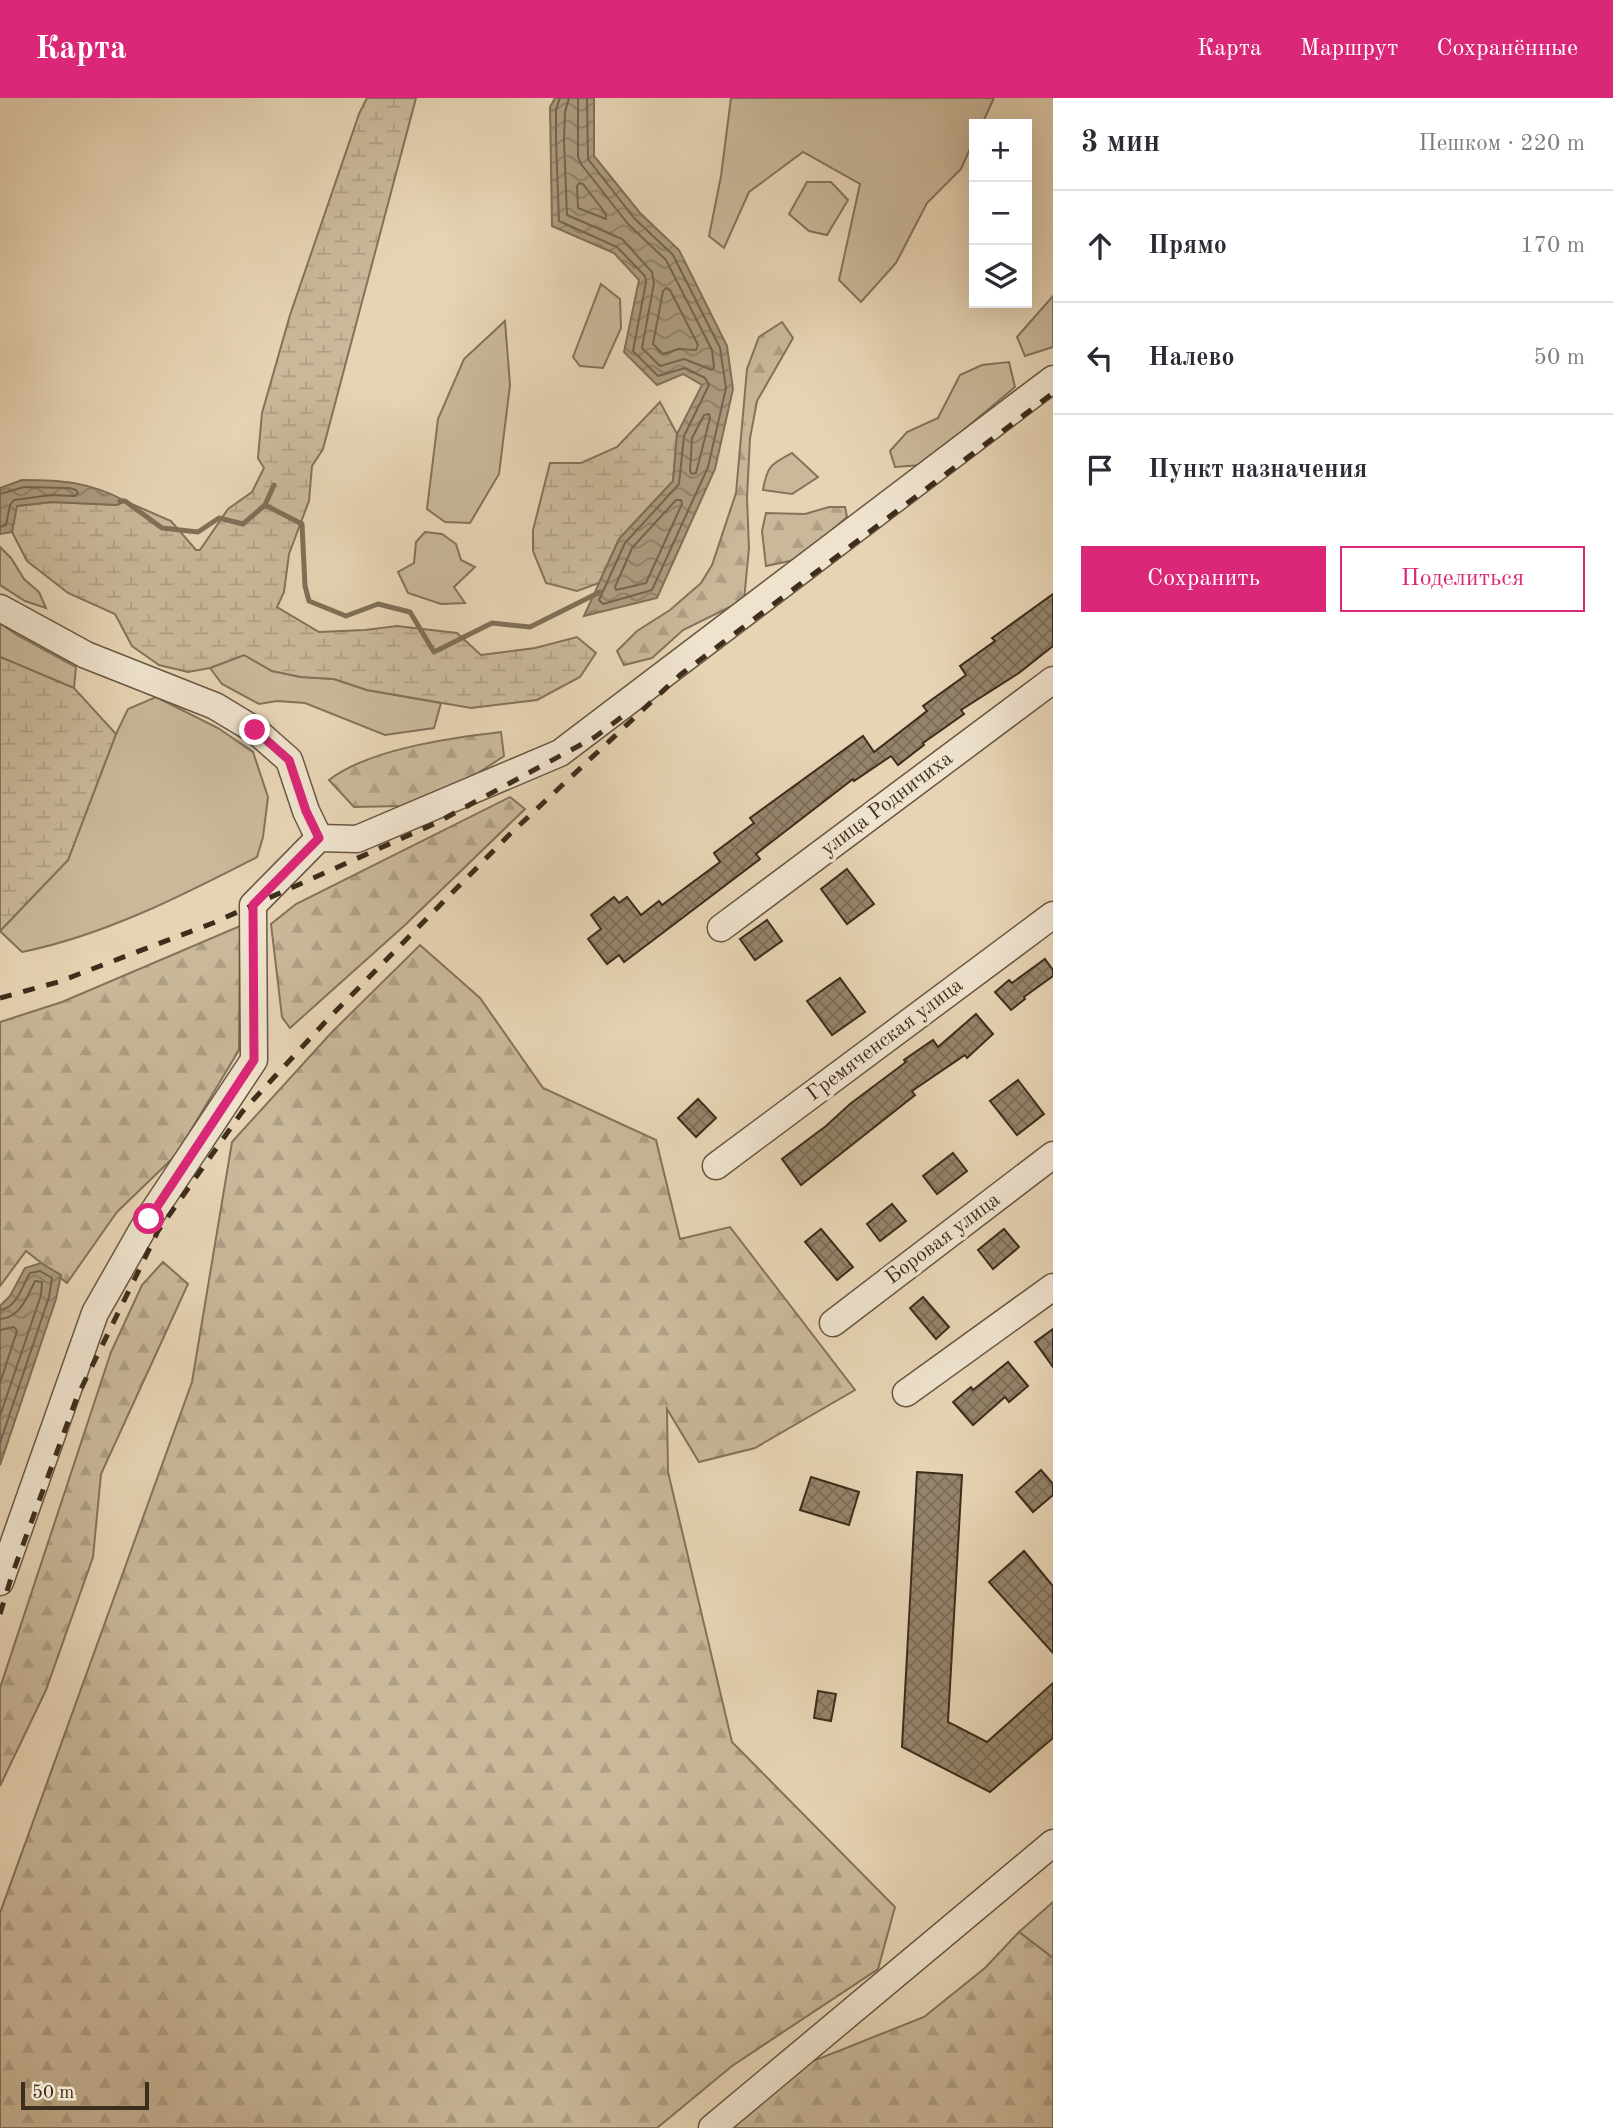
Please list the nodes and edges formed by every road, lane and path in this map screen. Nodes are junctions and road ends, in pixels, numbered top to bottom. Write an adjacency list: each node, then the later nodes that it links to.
1 (1053, 379): 4 (street)
2 (0, 608): 4 (street)
3 (1053, 680): 6 (street, улица Родничиха)
4 (319, 838): 12 (street)
5 (1053, 915): 8 (street, Гремяченская улица)
6 (721, 928)
7 (1053, 1155): 10 (street, Боровая улица)
8 (716, 1166)
9 (1053, 1287): 11 (street)
10 (833, 1323)
11 (905, 1393)
12 (0, 1582)
13 (1053, 1843): 14 (street)
14 (712, 2128)

